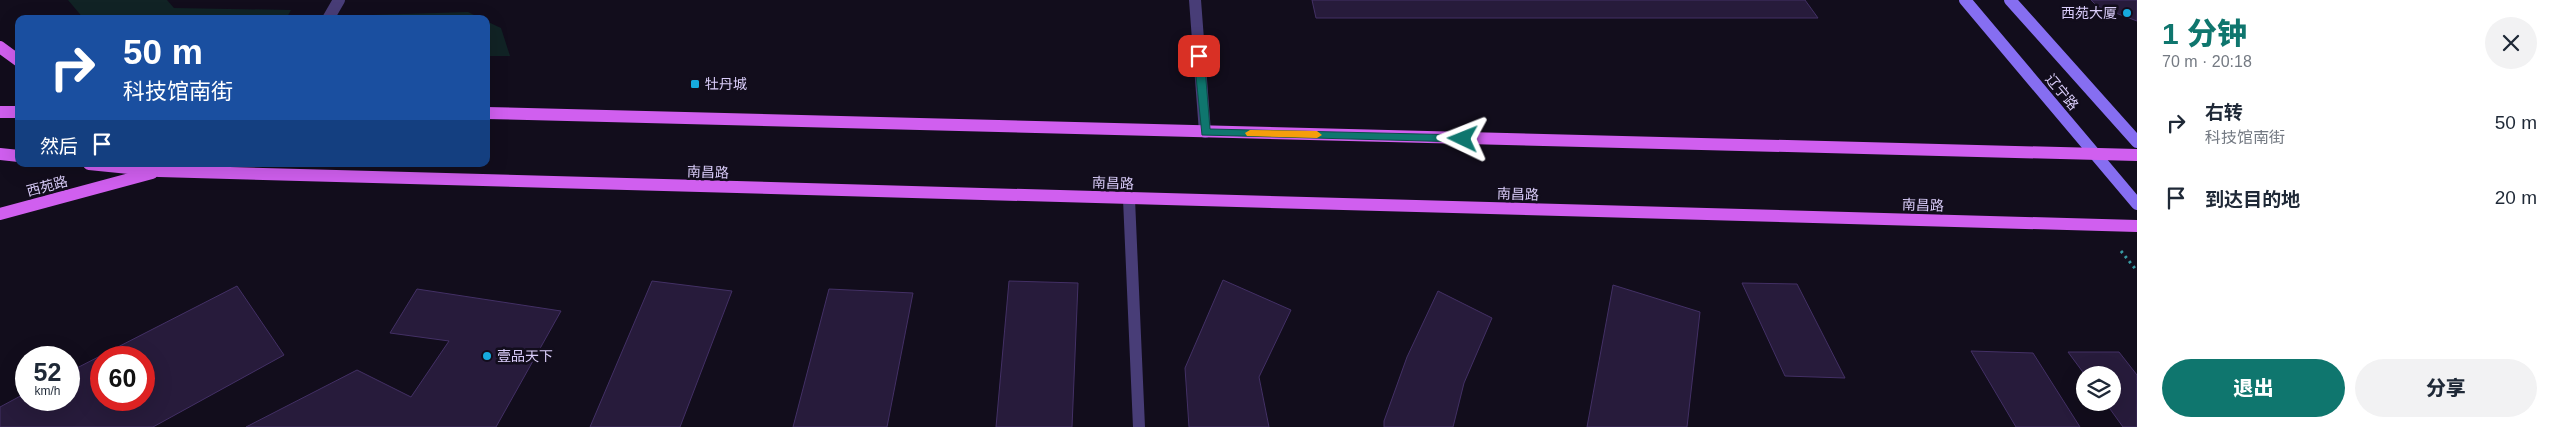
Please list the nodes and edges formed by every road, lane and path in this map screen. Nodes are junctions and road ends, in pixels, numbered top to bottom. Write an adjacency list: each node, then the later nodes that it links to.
1 (339, 0): 5 (street)
2 (1195, 0): 11 (street)
3 (1965, 0): 14 (main road, 辽宁路)
4 (2010, 0): 12 (main road, 辽宁路)
5 (330, 15)
6 (0, 46): 7 (main road)
7 (15, 58)
8 (0, 112): 9 (main road)
9 (15, 112)
10 (490, 113): 11 (main road)
11 (1205, 132): 14 (main road)
12 (2137, 142)
13 (0, 154): 16 (main road)
14 (2096, 155): 15 (main road); 19 (main road, 辽宁路)
15 (2137, 155)
16 (15, 156)
17 (161, 167): 18 (main road, 南昌路); 20 (main road, 西苑路)
18 (1129, 199): 21 (main road, 南昌路); 22 (street)
19 (2137, 204)
20 (0, 214)
21 (2137, 226)
22 (1139, 427)

